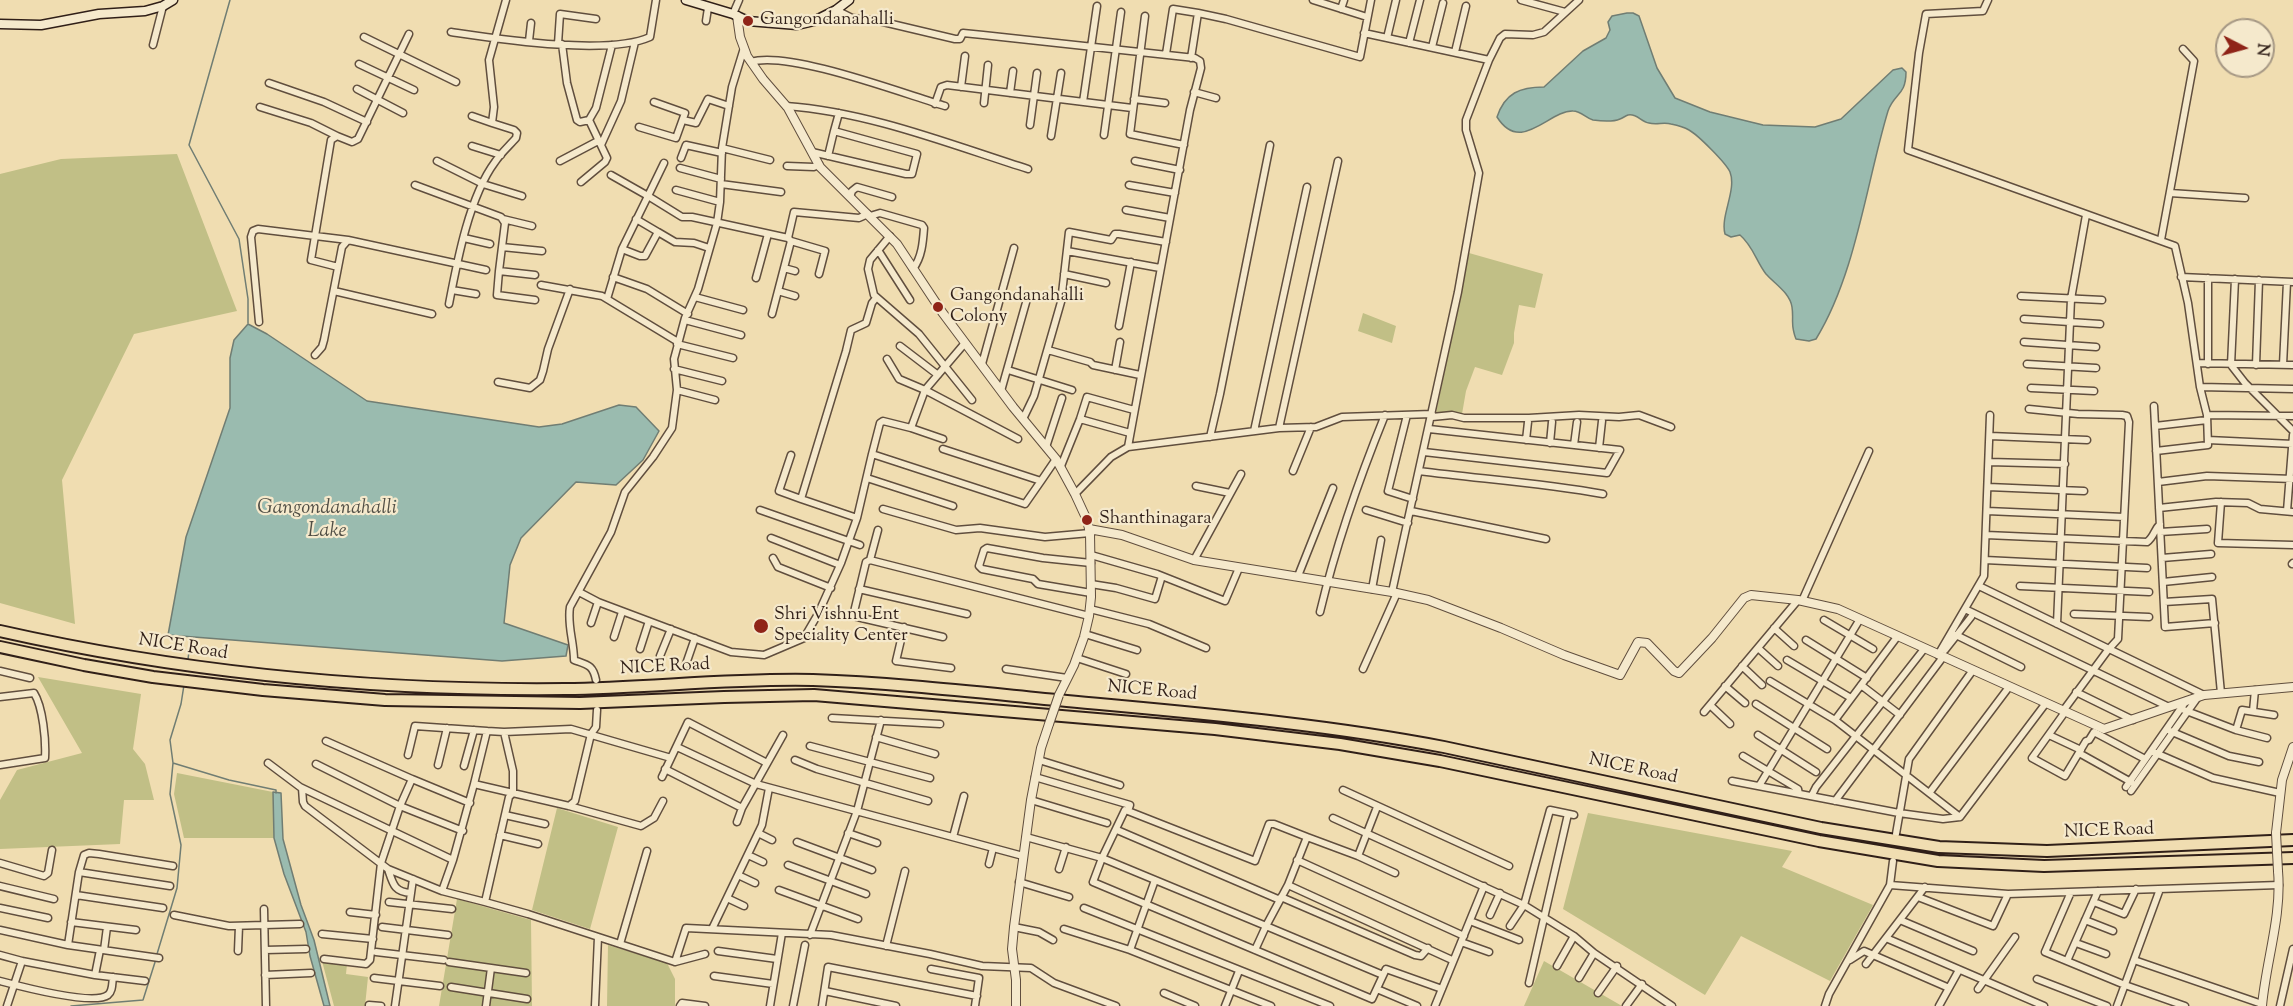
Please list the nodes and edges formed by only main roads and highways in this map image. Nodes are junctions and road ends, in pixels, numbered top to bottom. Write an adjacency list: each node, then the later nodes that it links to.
1 (686, 0): 3 (main road)
2 (169, 2): 4 (main road)
3 (843, 4)
4 (0, 24)
5 (0, 631): 7 (highway, NICE Road)
6 (0, 646): 8 (highway, NICE Road)
7 (2293, 840)
8 (2293, 858)

